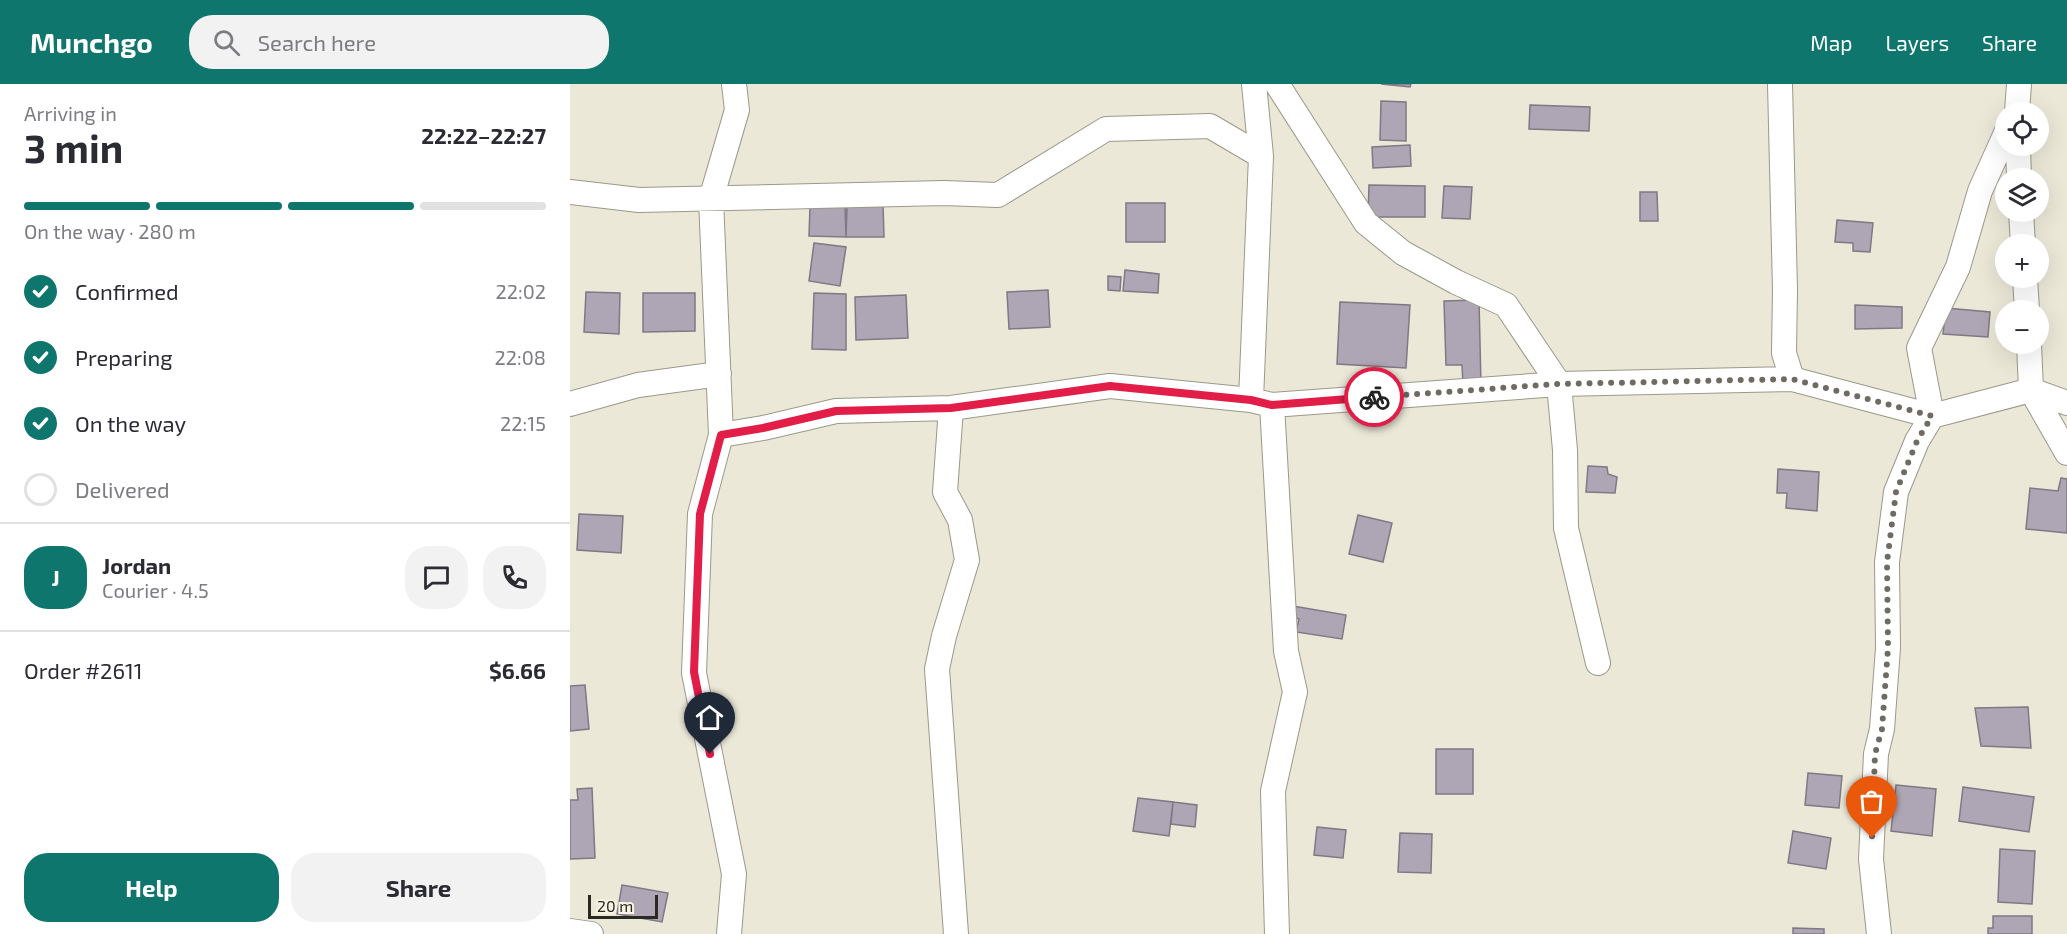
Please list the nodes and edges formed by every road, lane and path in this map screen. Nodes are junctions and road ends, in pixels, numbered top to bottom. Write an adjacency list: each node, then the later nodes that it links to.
1 (734, 84): 8 (street)
2 (1254, 84): 5 (street)
3 (1277, 84): 12 (street)
4 (1780, 84): 11 (street)
5 (1261, 156): 8 (street); 14 (street)
6 (1996, 156): 18 (street)
7 (570, 192): 8 (street)
8 (711, 199): 10 (street)
9 (2029, 354): 13 (street)
10 (719, 374): 16 (street); 19 (street)
11 (1792, 379): 12 (street); 18 (street)
12 (1558, 384): 14 (street); 21 (street)
13 (2031, 390): 15 (street); 18 (street); 20 (street)
14 (1261, 402): 17 (street); 26 (street)
15 (2067, 403)
16 (570, 404)
17 (951, 408): 19 (street); 25 (street)
18 (1932, 416): 27 (street)
19 (721, 435): 24 (street)
20 (2067, 453)
21 (1598, 663)
22 (570, 931): 23 (street)
23 (591, 934)
24 (729, 934)
25 (956, 934)
26 (1277, 934)
27 (1879, 934)

